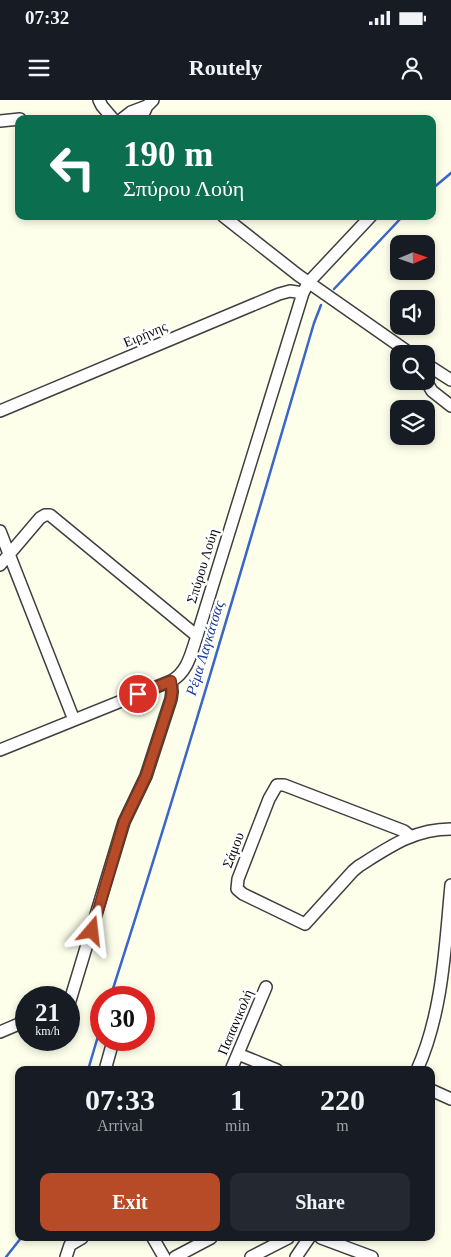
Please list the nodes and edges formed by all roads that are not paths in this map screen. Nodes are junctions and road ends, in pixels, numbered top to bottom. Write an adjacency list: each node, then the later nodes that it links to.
1 (97, 102): 3 (street)
2 (150, 103): 4 (street); 5 (street)
3 (110, 115)
4 (127, 115)
5 (143, 115)
6 (15, 120): 7 (street)
7 (0, 121)
8 (228, 220): 10 (street)
9 (367, 220): 10 (street)
10 (306, 288): 11 (street); 16 (street, Ειρήνης); 20 (street, Σπύρου Λούη)
11 (397, 345)
12 (435, 370): 13 (street)
13 (451, 380)
14 (431, 390): 15 (street)
15 (451, 406)
16 (0, 411)
17 (0, 531): 18 (street)
18 (9, 554): 19 (street); 20 (street); 22 (street)
19 (0, 565)
20 (197, 636): 21 (street, Σπύρου Λούη)
21 (171, 681): 22 (street, Σπύρου Λούη); 28 (street)
22 (74, 720): 23 (street, Σπύρου Λούη)
23 (1, 746)
24 (451, 829): 25 (street, Σάμου)
25 (410, 836): 25 (street, Σάμου)
26 (451, 885): 27 (street)
27 (449, 918): 37 (street)
28 (74, 986)
29 (266, 986): 33 (street, Παπανικολή)
30 (15, 1026): 31 (street)
31 (0, 1032)
32 (110, 1051): 34 (street)
33 (238, 1054): 35 (street, Παπανικολή); 36 (street)
34 (106, 1066)
35 (233, 1066)
36 (267, 1066)
37 (419, 1066)
38 (435, 1092): 39 (street)
39 (451, 1099)
40 (76, 1241): 46 (street)
41 (155, 1241): 47 (street)
42 (282, 1241): 49 (street)
43 (307, 1241): 50 (street)
44 (329, 1241): 51 (street)
45 (191, 1242): 48 (street)
46 (66, 1257)
47 (164, 1257)
48 (175, 1257)
49 (251, 1257)
50 (296, 1257)
51 (372, 1257)

